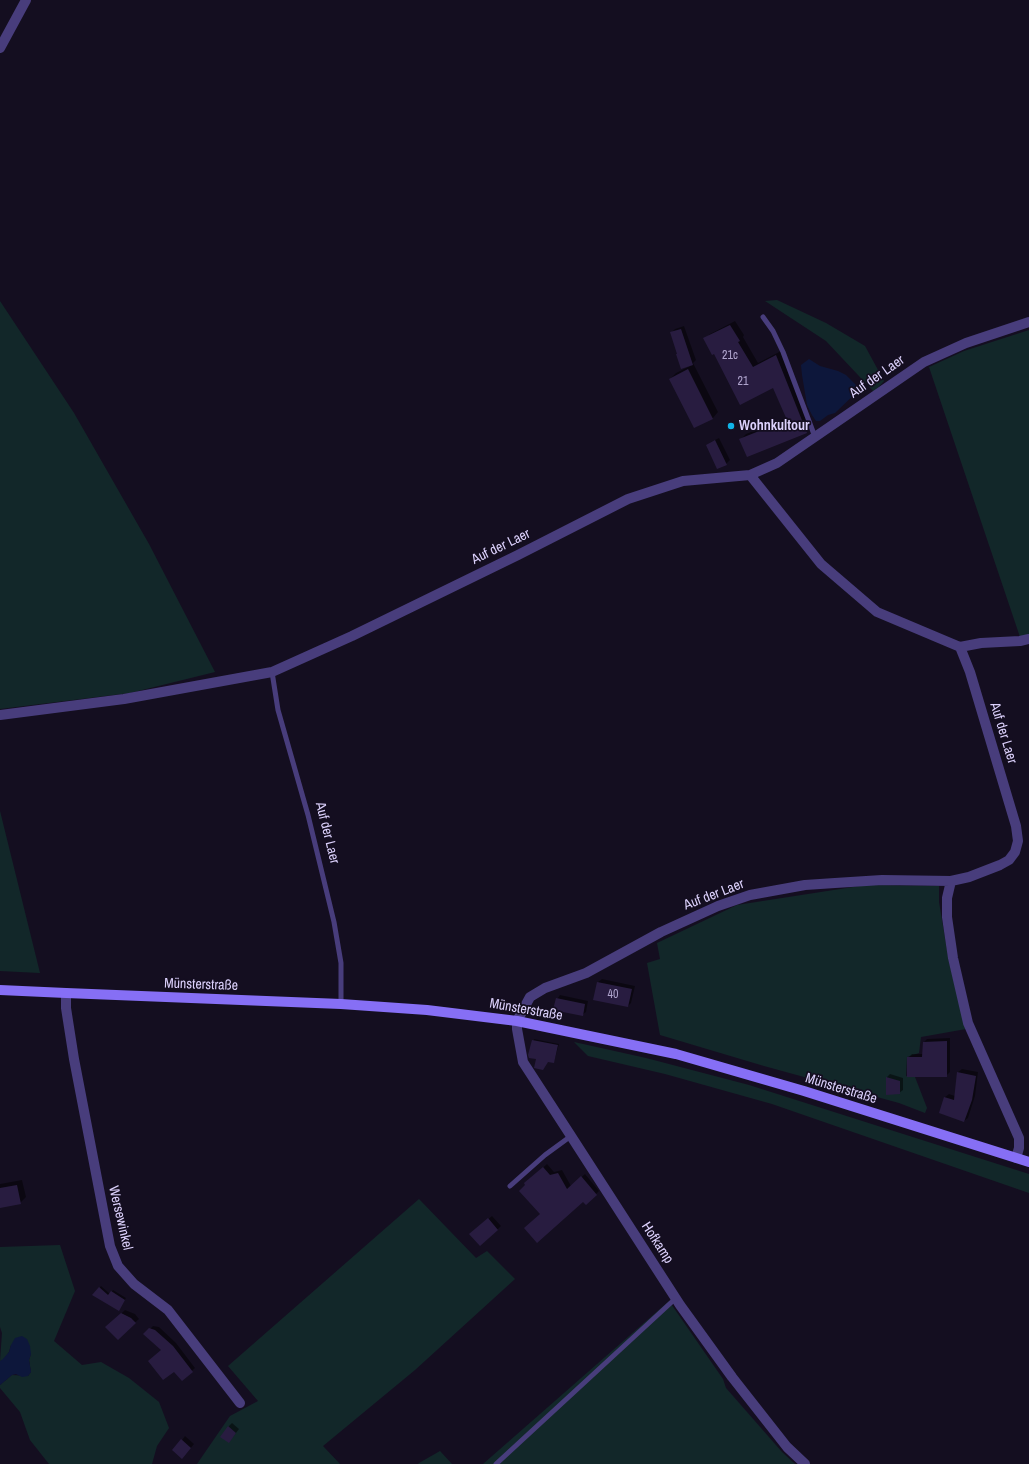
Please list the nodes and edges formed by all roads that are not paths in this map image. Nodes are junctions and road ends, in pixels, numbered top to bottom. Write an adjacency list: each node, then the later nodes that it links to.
1 (26, 0): 2 (street)
2 (0, 48)
3 (763, 317): 5 (lane)
4 (1029, 322): 5 (street, Auf der Laer)
5 (815, 437): 6 (street, Auf der Laer)
6 (750, 475): 8 (street); 9 (street, Auf der Laer)
7 (1029, 639): 8 (street)
8 (960, 647): 11 (street, Auf der Laer)
9 (272, 672): 10 (street, Auf der Laer); 14 (lane, Auf der Laer)
10 (0, 715)
11 (951, 882): 15 (street, Auf der Laer); 17 (street)
12 (0, 990): 13 (main road, Münsterstraße)
13 (66, 994): 14 (main road, Münsterstraße); 21 (street, Wersewinkel)
14 (342, 1004): 15 (main road, Münsterstraße)
15 (517, 1020): 16 (street, Hofkamp); 17 (main road, Münsterstraße)
16 (571, 1136): 19 (lane); 20 (street, Hofkamp)
17 (1016, 1158): 18 (main road, Münsterstraße)
18 (1029, 1162)
19 (510, 1186)
20 (676, 1298): 22 (lane); 23 (street, Hofkamp)
21 (240, 1402)
22 (496, 1464)
23 (805, 1464)

